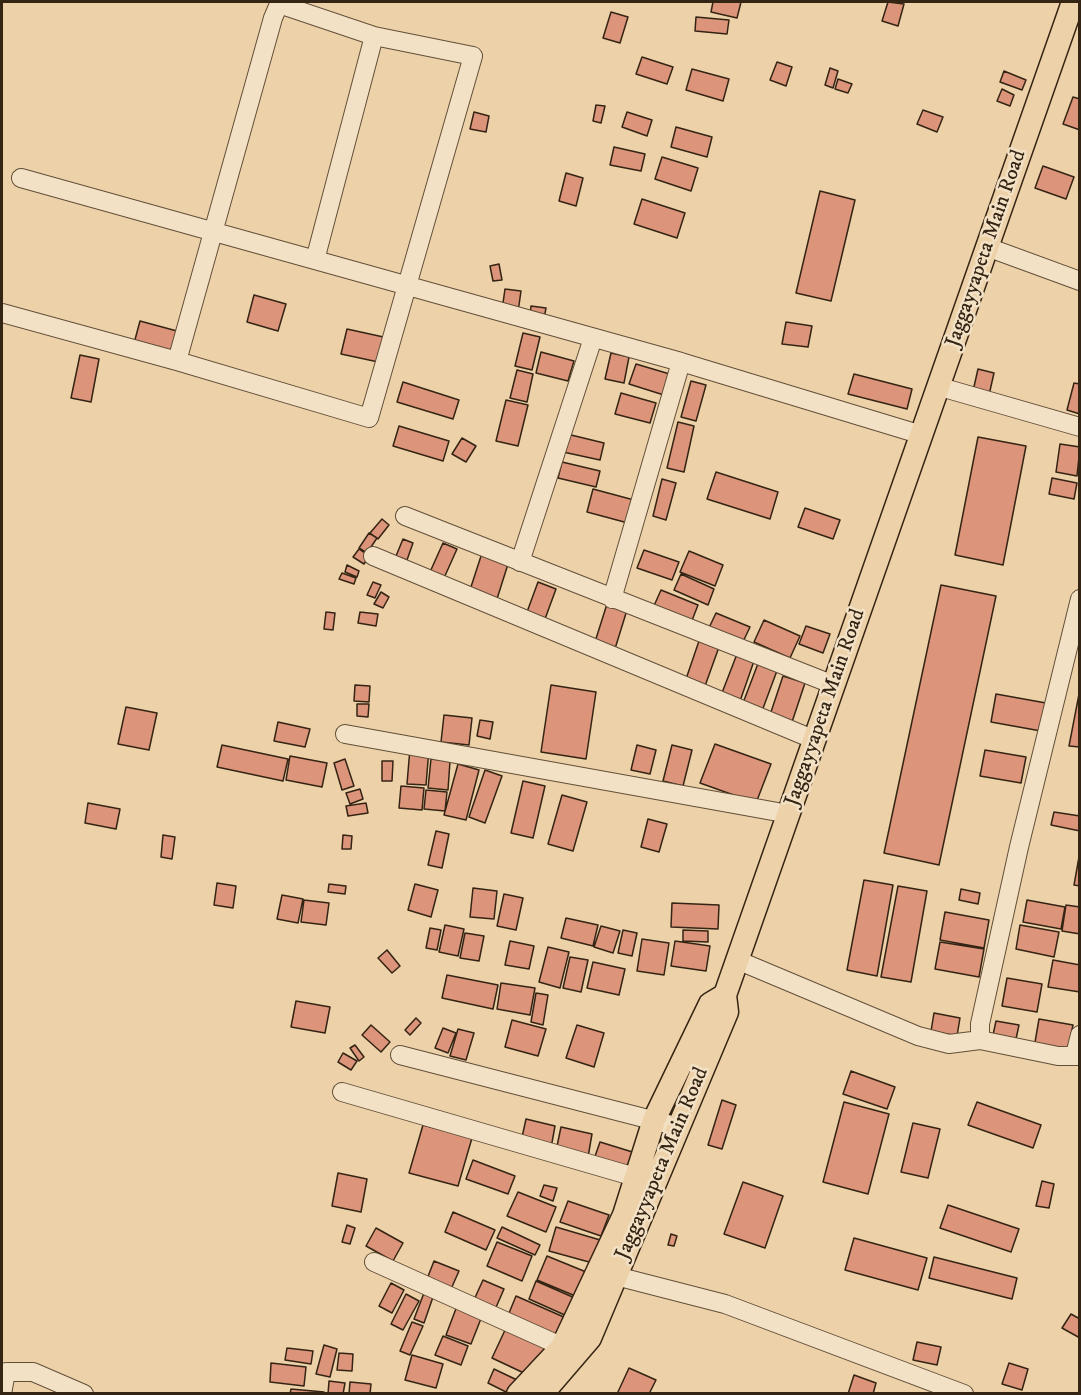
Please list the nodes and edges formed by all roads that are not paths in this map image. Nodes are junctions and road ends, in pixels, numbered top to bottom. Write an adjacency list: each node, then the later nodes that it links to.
1 (1073, 2): 5 (main road, Jaggayyapeta Main Road)
2 (374, 36): 4 (street); 6 (street); 8 (street)
3 (21, 178): 4 (street)
4 (214, 232): 6 (street); 11 (street)
5 (987, 247): 7 (street); 13 (main road, Jaggayyapeta Main Road)
6 (315, 260): 8 (street)
7 (1080, 281)
8 (408, 286): 10 (street); 11 (street)
9 (2, 313): 11 (street)
10 (593, 338): 12 (street); 18 (street)
11 (177, 361)
12 (681, 362): 15 (street); 19 (street)
13 (938, 386): 14 (street); 15 (main road, Jaggayyapeta Main Road)
14 (1080, 427)
15 (922, 435): 22 (main road, Jaggayyapeta Main Road)
16 (405, 516): 18 (street)
17 (373, 556): 24 (street)
18 (520, 562): 19 (street)
19 (612, 599): 22 (street)
20 (1080, 599): 21 (street)
21 (1077, 627): 29 (street)
22 (834, 685): 24 (main road, Jaggayyapeta Main Road)
23 (345, 734): 25 (street)
24 (815, 740): 25 (main road, Jaggayyapeta Main Road)
25 (789, 814): 26 (main road, Jaggayyapeta Main Road)
26 (737, 960): 27 (main road, Jaggayyapeta Main Road); 29 (street)
27 (725, 995): 33 (main road); 34 (main road, Jaggayyapeta Main Road)
28 (1080, 1035): 31 (street)
29 (980, 1040): 31 (street)
30 (400, 1055): 33 (street)
31 (1077, 1056)
32 (342, 1092): 35 (street)
33 (654, 1120): 34 (street); 35 (main road)
34 (679, 1127): 35 (main road, Jaggayyapeta Main Road)
35 (646, 1180): 37 (main road, Jaggayyapeta Main Road); 38 (main road)
36 (374, 1262): 38 (street)
37 (616, 1276): 38 (main road, Jaggayyapeta Main Road); 43 (street)
38 (569, 1350): 41 (main road); 42 (main road, Jaggayyapeta Main Road)
39 (2, 1394): 40 (street)
40 (84, 1394)
41 (518, 1394)
42 (542, 1394)
43 (964, 1394)

